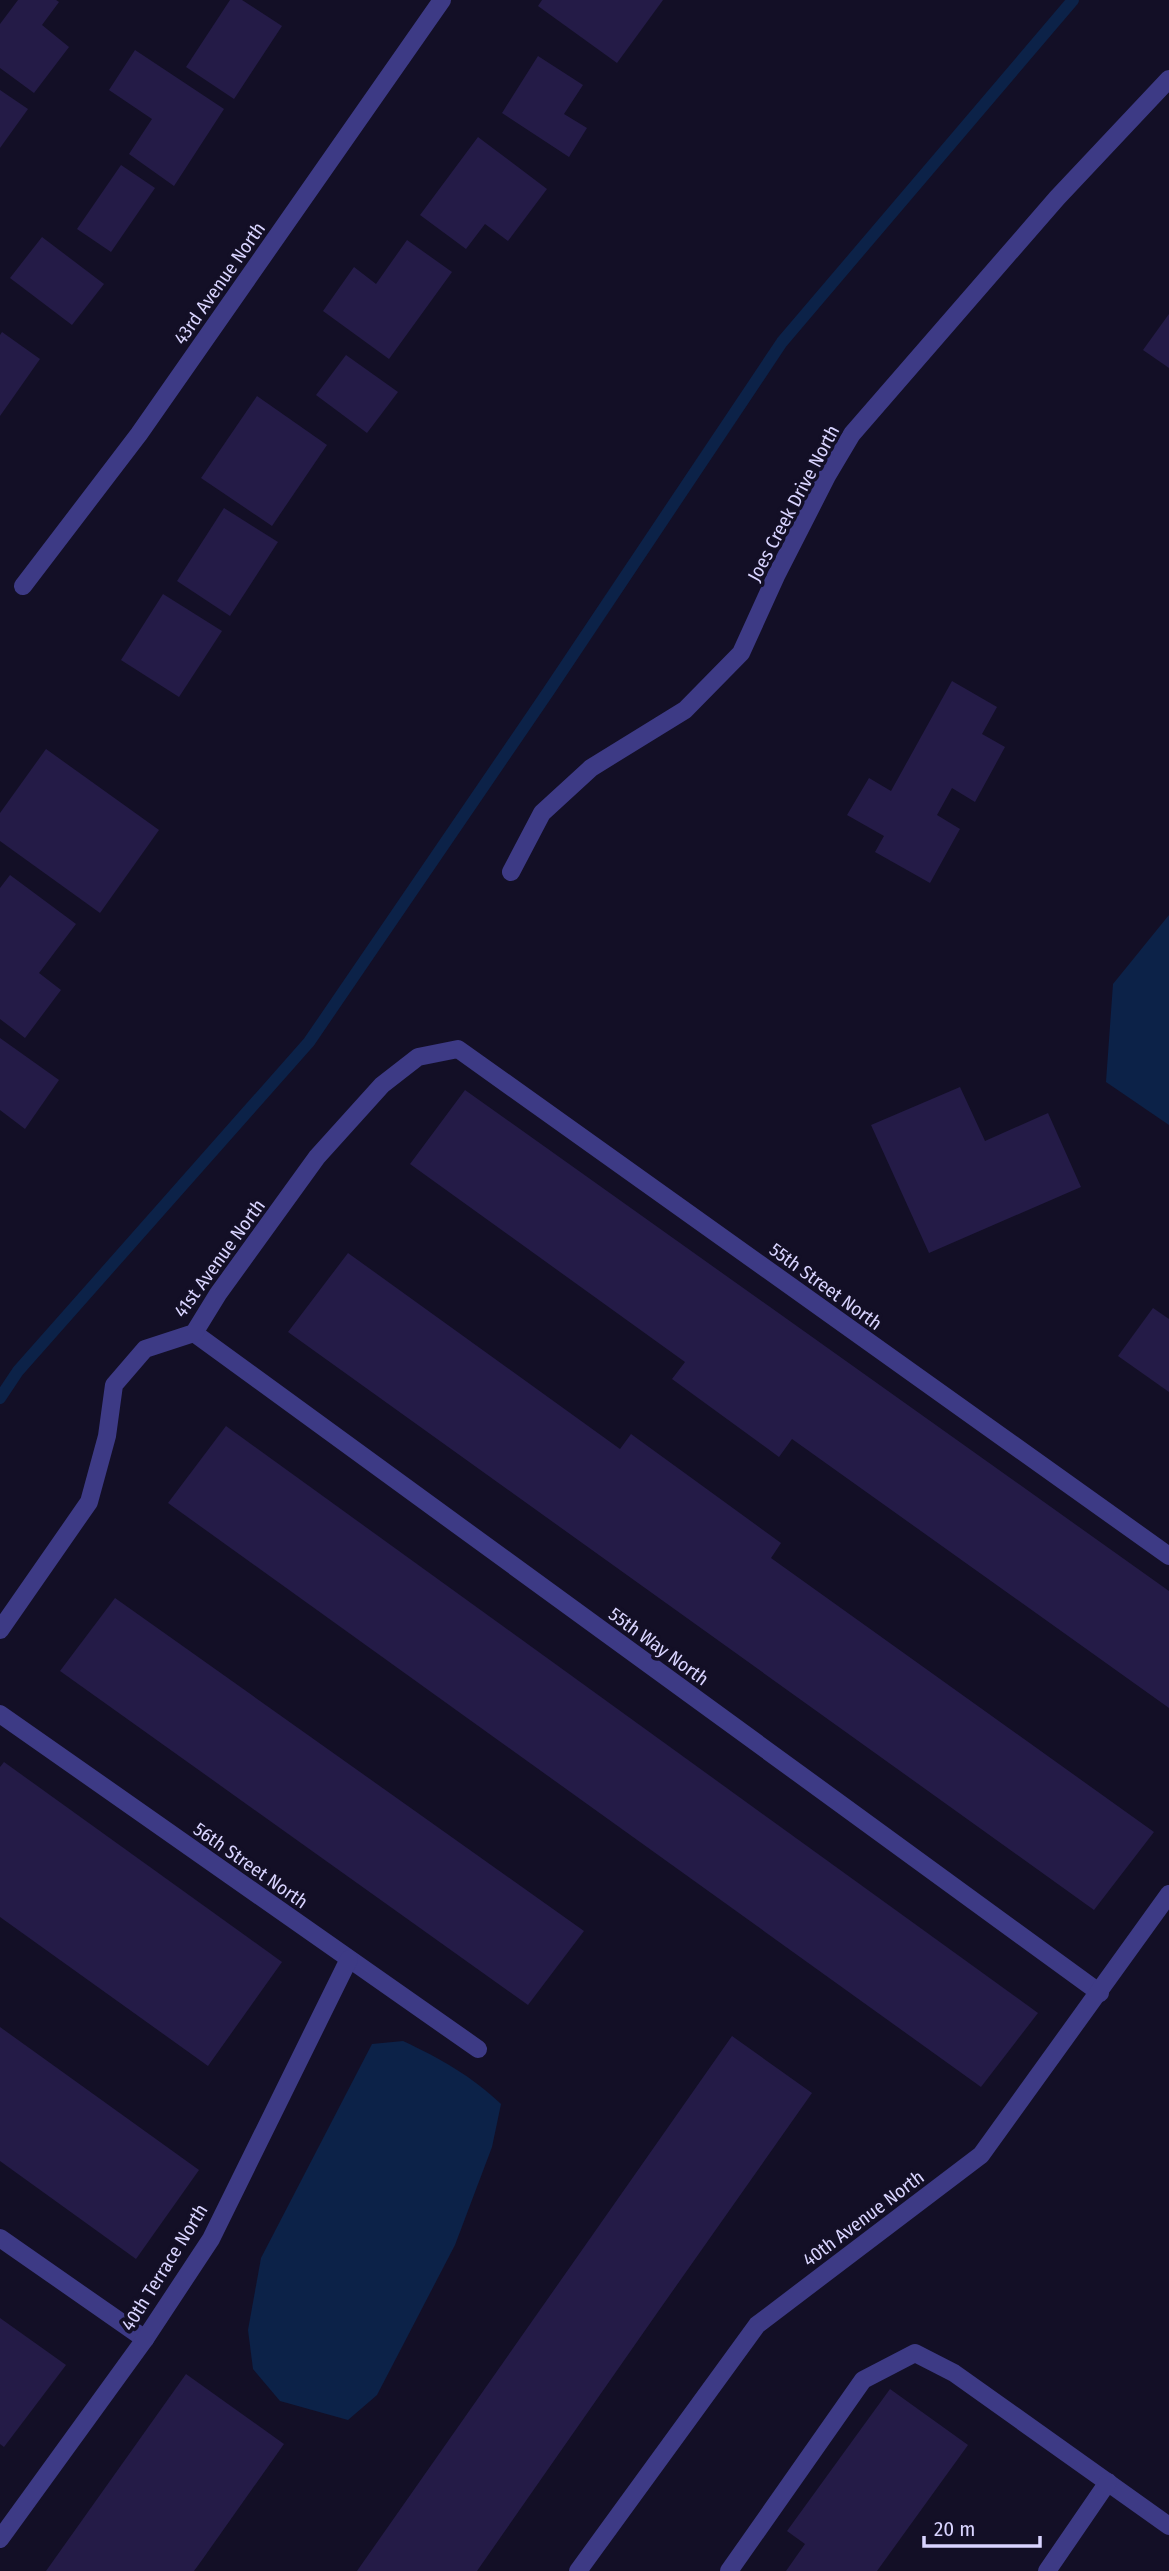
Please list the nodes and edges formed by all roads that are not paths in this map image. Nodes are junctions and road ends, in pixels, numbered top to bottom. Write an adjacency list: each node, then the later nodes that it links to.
1 (442, 0): 3 (street, 43rd Avenue North)
2 (1169, 79): 4 (street, Joes Creek Drive North)
3 (23, 586)
4 (511, 872)
5 (458, 1049): 6 (street, 41st Avenue North); 7 (street, 55th Street North)
6 (194, 1333): 8 (street, 41st Avenue North); 12 (street, 55th Way North)
7 (1169, 1556)
8 (0, 1630)
9 (0, 1714): 11 (street, 56th Street North)
10 (1169, 1894): 12 (street, 40th Avenue North)
11 (349, 1959): 13 (street, 56th Street North); 15 (street, 40th Terrace North)
12 (1100, 1993): 19 (street, 40th Avenue North)
13 (478, 2049)
14 (0, 2238): 15 (street)
15 (145, 2339): 18 (street, 40th Terrace North)
16 (1108, 2482): 17 (street); 20 (street); 21 (street)
17 (1169, 2526)
18 (0, 2539)
19 (578, 2571)
20 (729, 2571)
21 (1047, 2571)

